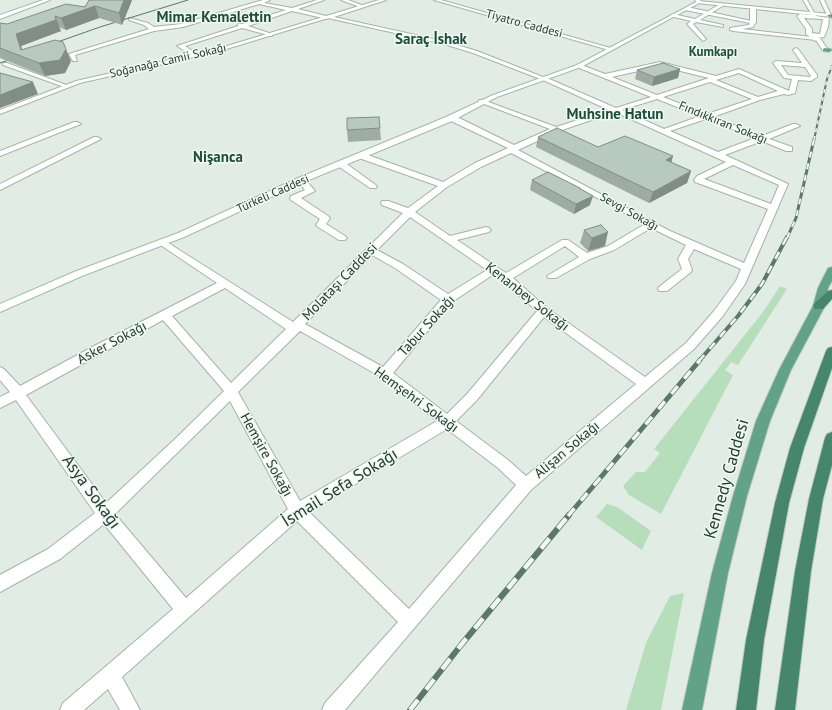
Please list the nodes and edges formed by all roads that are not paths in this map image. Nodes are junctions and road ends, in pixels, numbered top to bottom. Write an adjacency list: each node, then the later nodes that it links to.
1 (48, 0): 20 (street)
2 (268, 0): 10 (street)
3 (322, 0): 15 (street)
4 (346, 0): 12 (street)
5 (384, 0): 12 (street, Soğanağa Camii Sokağı)
6 (436, 0): 34 (street, Tiyatro Caddesi)
7 (805, 0): 17 (street)
8 (822, 0): 19 (street)
9 (698, 1): 11 (street); 13 (street, Türkeli Caddesi)
10 (259, 3): 15 (street); 21 (street)
11 (722, 5): 14 (street); 16 (street)
12 (362, 6): 22 (street, Soğanağa Camii Sokağı)
13 (687, 9): 16 (street); 18 (street, Türkeli Caddesi)
14 (754, 9): 17 (street); 26 (street)
15 (291, 10): 22 (street); 28 (street)
16 (708, 13): 25 (street); 26 (street)
17 (814, 14): 19 (street)
18 (674, 16): 25 (street); 34 (street, Türkeli Caddesi)
19 (831, 16)
20 (0, 17)
21 (213, 17): 24 (street); 30 (street)
22 (328, 17): 31 (street, Soğanağa Camii Sokağı); 43 (street)
23 (131, 19): 30 (street)
24 (220, 19)
25 (696, 21): 29 (street); 33 (street)
26 (753, 22): 32 (street)
27 (234, 23): 28 (street)
28 (242, 26): 31 (street); 37 (street)
29 (721, 26)
30 (152, 29): 38 (street)
31 (270, 35): 37 (street, Soğanağa Camii Sokağı)
32 (815, 38): 32 (street); 36 (street)
33 (703, 39)
34 (611, 49): 41 (street, Türkeli Caddesi)
35 (796, 50): 40 (street)
36 (827, 50)
37 (196, 56): 46 (street, Soğanağa Camii Sokağı)
38 (75, 60)
39 (5, 64): 46 (street)
40 (807, 65): 45 (street); 45 (street)
41 (579, 66): 42 (street, Fındıkkıran Sokağı); 43 (street, Türkeli Caddesi)
42 (606, 76): 44 (street); 48 (street, Fındıkkıran Sokağı)
43 (545, 79): 50 (street, Türkeli Caddesi); 51 (street)
44 (713, 79): 47 (street, Molataşı Caddesi); 48 (street, Molataşı Caddesi); 49 (street)
45 (795, 79): 47 (street)
46 (66, 86): 52 (street, Soğanağa Camii Sokağı)
47 (783, 92): 49 (street)
48 (657, 97): 51 (street, Molataşı Caddesi); 53 (street, Fındıkkıran Sokağı)
49 (758, 99): 53 (street)
50 (481, 102): 54 (street, Türkeli Caddesi); 57 (street)
51 (615, 110): 57 (street, Molataşı Caddesi); 58 (street)
52 (0, 112)
53 (708, 116): 58 (street); 59 (street, Fındıkkıran Sokağı)
54 (452, 118): 62 (street, Sevgi Sokağı); 65 (street, Türkeli Caddesi)
55 (77, 124): 63 (street)
56 (796, 126): 59 (street)
57 (556, 129): 62 (street, Molataşı Caddesi)
58 (664, 131): 64 (street)
59 (762, 138): 61 (street, Fındıkkıran Sokağı); 64 (street)
60 (97, 139): 71 (street)
61 (789, 149)
62 (513, 150): 69 (street, Molataşı Caddesi); 75 (street, Sevgi Sokağı)
63 (0, 154)
64 (718, 155): 66 (street)
65 (362, 156): 67 (street, Türkeli Caddesi); 69 (street)
66 (734, 161): 73 (street, Alişan Sokağı); 73 (street)
67 (341, 164): 68 (street, Türkeli Caddesi); 70 (street)
68 (301, 180): 77 (street); 79 (street, Türkeli Caddesi)
69 (444, 185): 74 (street, Molataşı Caddesi)
70 (373, 186)
71 (0, 187)
72 (385, 203): 74 (street, Kenanbey Sokağı)
73 (772, 208): 83 (street, Alişan Sokağı)
74 (409, 212): 78 (street, Kenanbey Sokağı); 81 (street, Molataşı Caddesi)
75 (652, 224): 80 (street, Sevgi Sokağı); 82 (street)
76 (486, 230): 78 (street)
77 (342, 238)
78 (448, 239): 84 (street, Kenanbey Sokağı)
79 (162, 242): 88 (street, Hemşehri Sokağı); 93 (street, Türkeli Caddesi)
80 (692, 244): 83 (street, Sevgi Sokağı); 89 (street)
81 (371, 250): 91 (street); 96 (street, Molataşı Caddesi)
82 (586, 257): 86 (street); 87 (street)
83 (747, 268): 100 (street, Alişan Sokağı)
84 (494, 270): 87 (street, Kenanbey Sokağı); 91 (street, Tabur Sokağı)
85 (832, 270): 92 (main road, Kennedy Caddesi)
86 (552, 276)
87 (506, 278): 94 (street, Kenanbey Sokağı)
88 (224, 284): 95 (street, Asker Sokağı); 96 (street, Hemşehri Sokağı)
89 (663, 289)
90 (832, 293): 92 (highway)
91 (448, 298): 99 (street, Tabur Sokağı)
92 (819, 306): 116 (main road, Kennedy Caddesi)
93 (0, 308)
94 (543, 310): 100 (street, Kenanbey Sokağı); 104 (street, İsmail Sefa Sokağı)
95 (165, 315): 101 (street, Hemşire Sokağı); 102 (street, Asker Sokağı)
96 (296, 327): 99 (street, Hemşehri Sokağı); 101 (street, Molataşı Caddesi)
97 (832, 351): 117 (highway)
98 (0, 372): 102 (street, Asya Sokağı)
99 (384, 374): 104 (street, Hemşehri Sokağı)
100 (645, 384): 106 (street, Alişan Sokağı)
101 (232, 391): 107 (street, Hemşire Sokağı); 108 (street, Molataşı Caddesi)
102 (18, 393): 103 (street, Asker Sokağı); 108 (street, Asya Sokağı)
103 (0, 403)
104 (447, 422): 106 (street, Hemşehri Sokağı); 107 (street, İsmail Sefa Sokağı)
105 (832, 438): 118 (highway)
106 (526, 486): 111 (street, Alişan Sokağı)
107 (297, 512): 110 (street, İsmail Sefa Sokağı); 111 (street, Hemşire Sokağı)
108 (105, 514): 109 (street, Molataşı Caddesi); 110 (street, Asya Sokağı)
109 (0, 584)
110 (185, 610): 112 (street, İsmail Sefa Sokağı)
111 (409, 621): 115 (street, Alişan Sokağı)
112 (110, 674): 113 (street, İsmail Sefa Sokağı); 114 (street)
113 (70, 710)
114 (130, 710)
115 (332, 710)
116 (692, 710)
117 (746, 710)
118 (785, 710)

